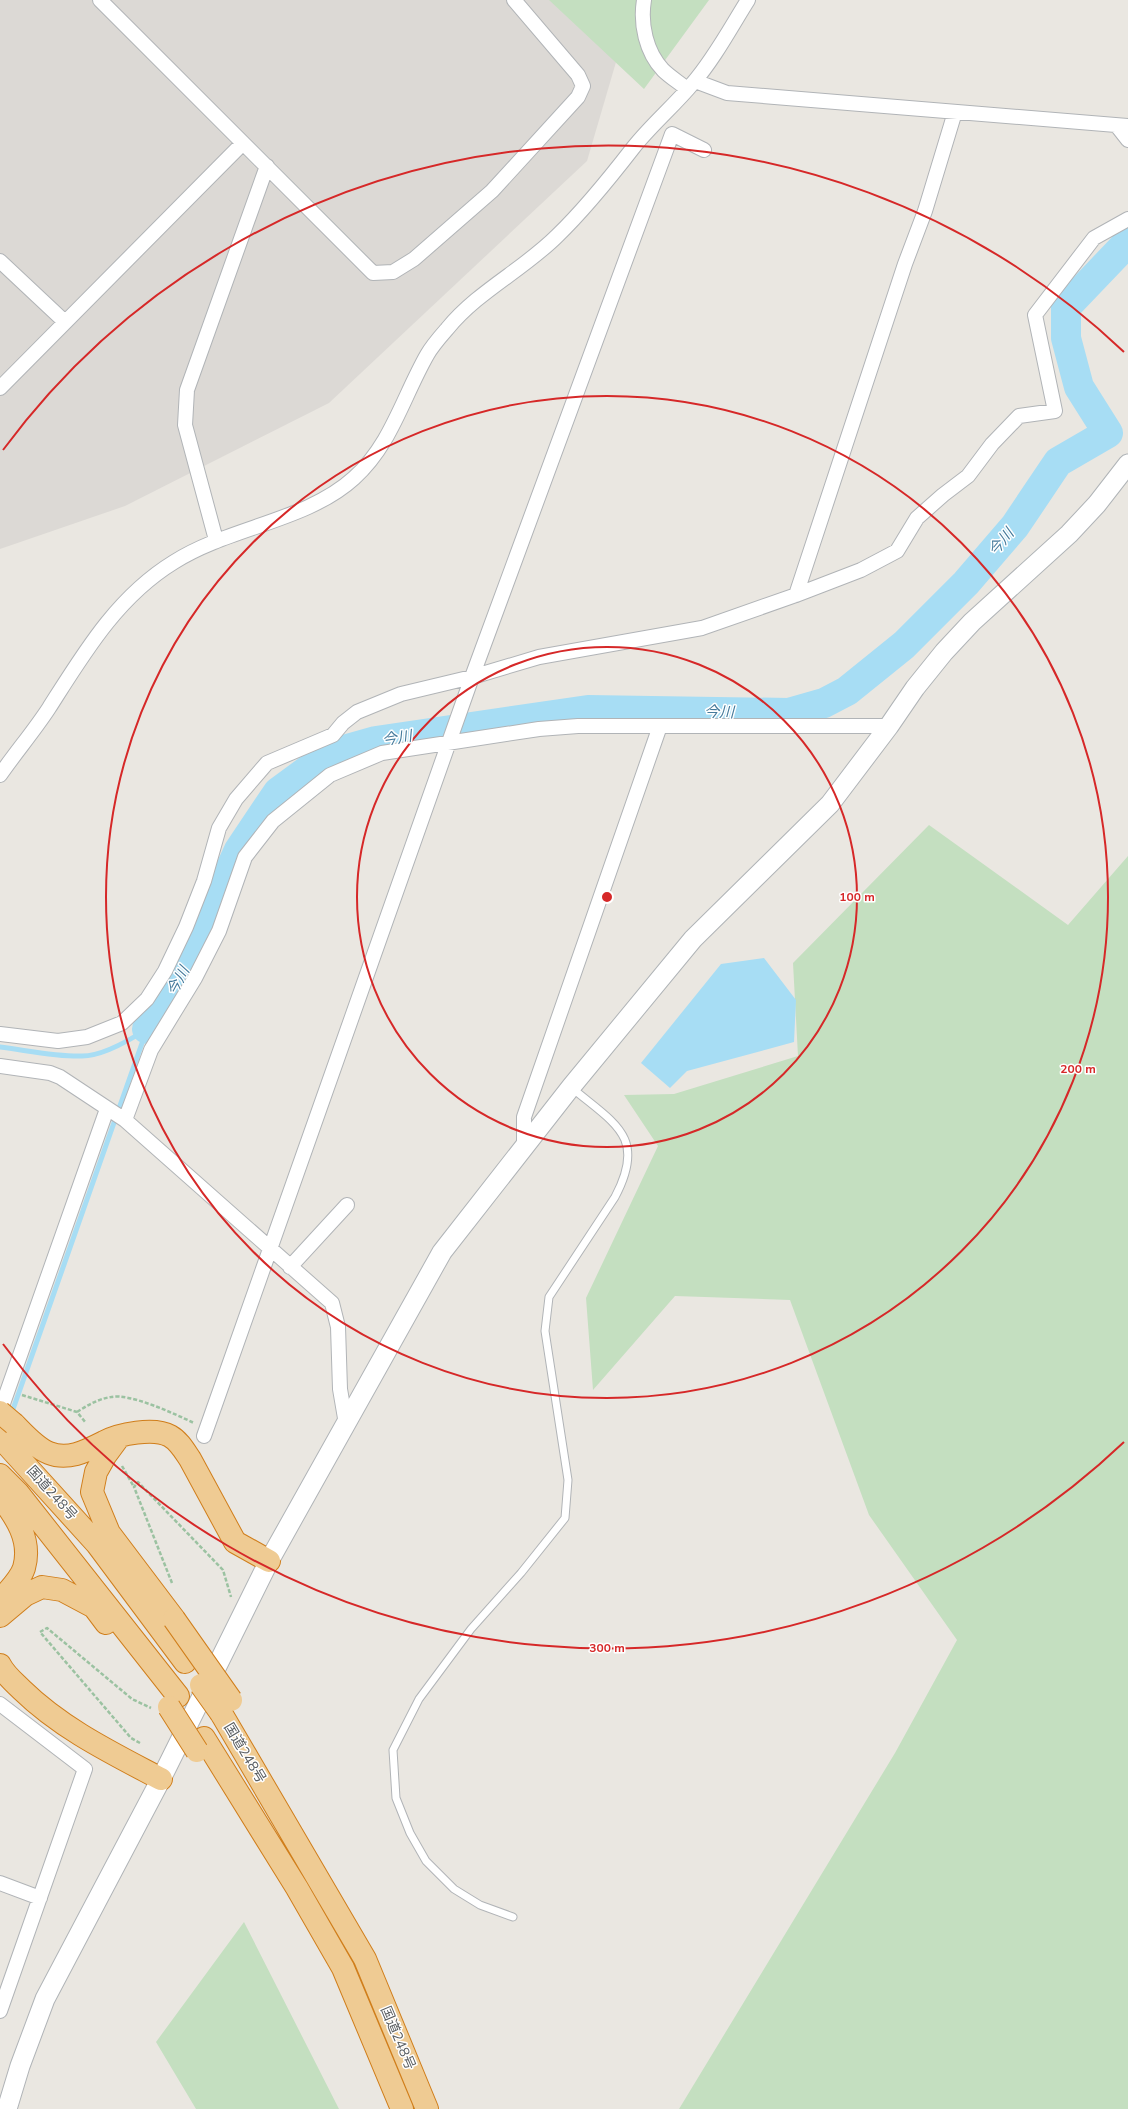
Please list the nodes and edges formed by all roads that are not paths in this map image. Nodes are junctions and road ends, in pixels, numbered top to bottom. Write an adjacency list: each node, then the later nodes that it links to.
1 (100, 0): 9 (street)
2 (514, 0): 11 (street)
3 (644, 0): 5 (street)
4 (748, 0): 5 (street)
5 (691, 85): 6 (street); 17 (street)
6 (955, 112): 7 (street); 18 (street)
7 (1123, 126): 8 (street)
8 (1128, 140)
9 (242, 144): 11 (street); 14 (street)
10 (704, 150): 19 (street)
11 (267, 166): 17 (street)
12 (1128, 219): 18 (street)
13 (0, 261): 14 (street)
14 (65, 322): 15 (street)
15 (0, 388)
16 (1128, 464): 21 (street)
17 (216, 540): 23 (street)
18 (796, 595): 19 (street)
19 (472, 676): 22 (street); 24 (street)
20 (660, 726): 21 (street); 22 (street); 29 (street)
21 (889, 726): 26 (street)
22 (449, 741): 28 (street); 31 (street)
23 (0, 775)
24 (0, 1034)
25 (0, 1066): 27 (street)
26 (571, 1087): 29 (street); 49 (lane)
27 (107, 1109): 28 (street); 34 (street)
28 (125, 1120): 31 (street)
29 (524, 1145): 33 (street)
30 (347, 1205): 32 (street)
31 (271, 1250): 32 (street); 36 (street)
32 (290, 1267): 33 (street)
33 (346, 1424): 39 (street)
34 (4, 1426): 35 (highway); 45 (highway, 国道248号, bridge)
35 (120, 1436): 39 (highway); 45 (highway, bridge)
36 (204, 1436)
37 (0, 1475): 44 (highway, 国道248号)
38 (0, 1496): 40 (highway)
39 (269, 1561): 46 (street)
40 (0, 1601)
41 (0, 1616): 44 (highway)
42 (0, 1665): 46 (highway)
43 (0, 1704): 48 (street)
44 (168, 1704): 52 (highway, 国道248号)
45 (226, 1707): 53 (highway, 国道248号)
46 (161, 1779): 51 (street)
47 (0, 1883): 48 (street)
48 (40, 1898): 50 (street)
49 (513, 1917)
50 (0, 2011)
51 (7, 2109)
52 (402, 2109)
53 (427, 2109)

